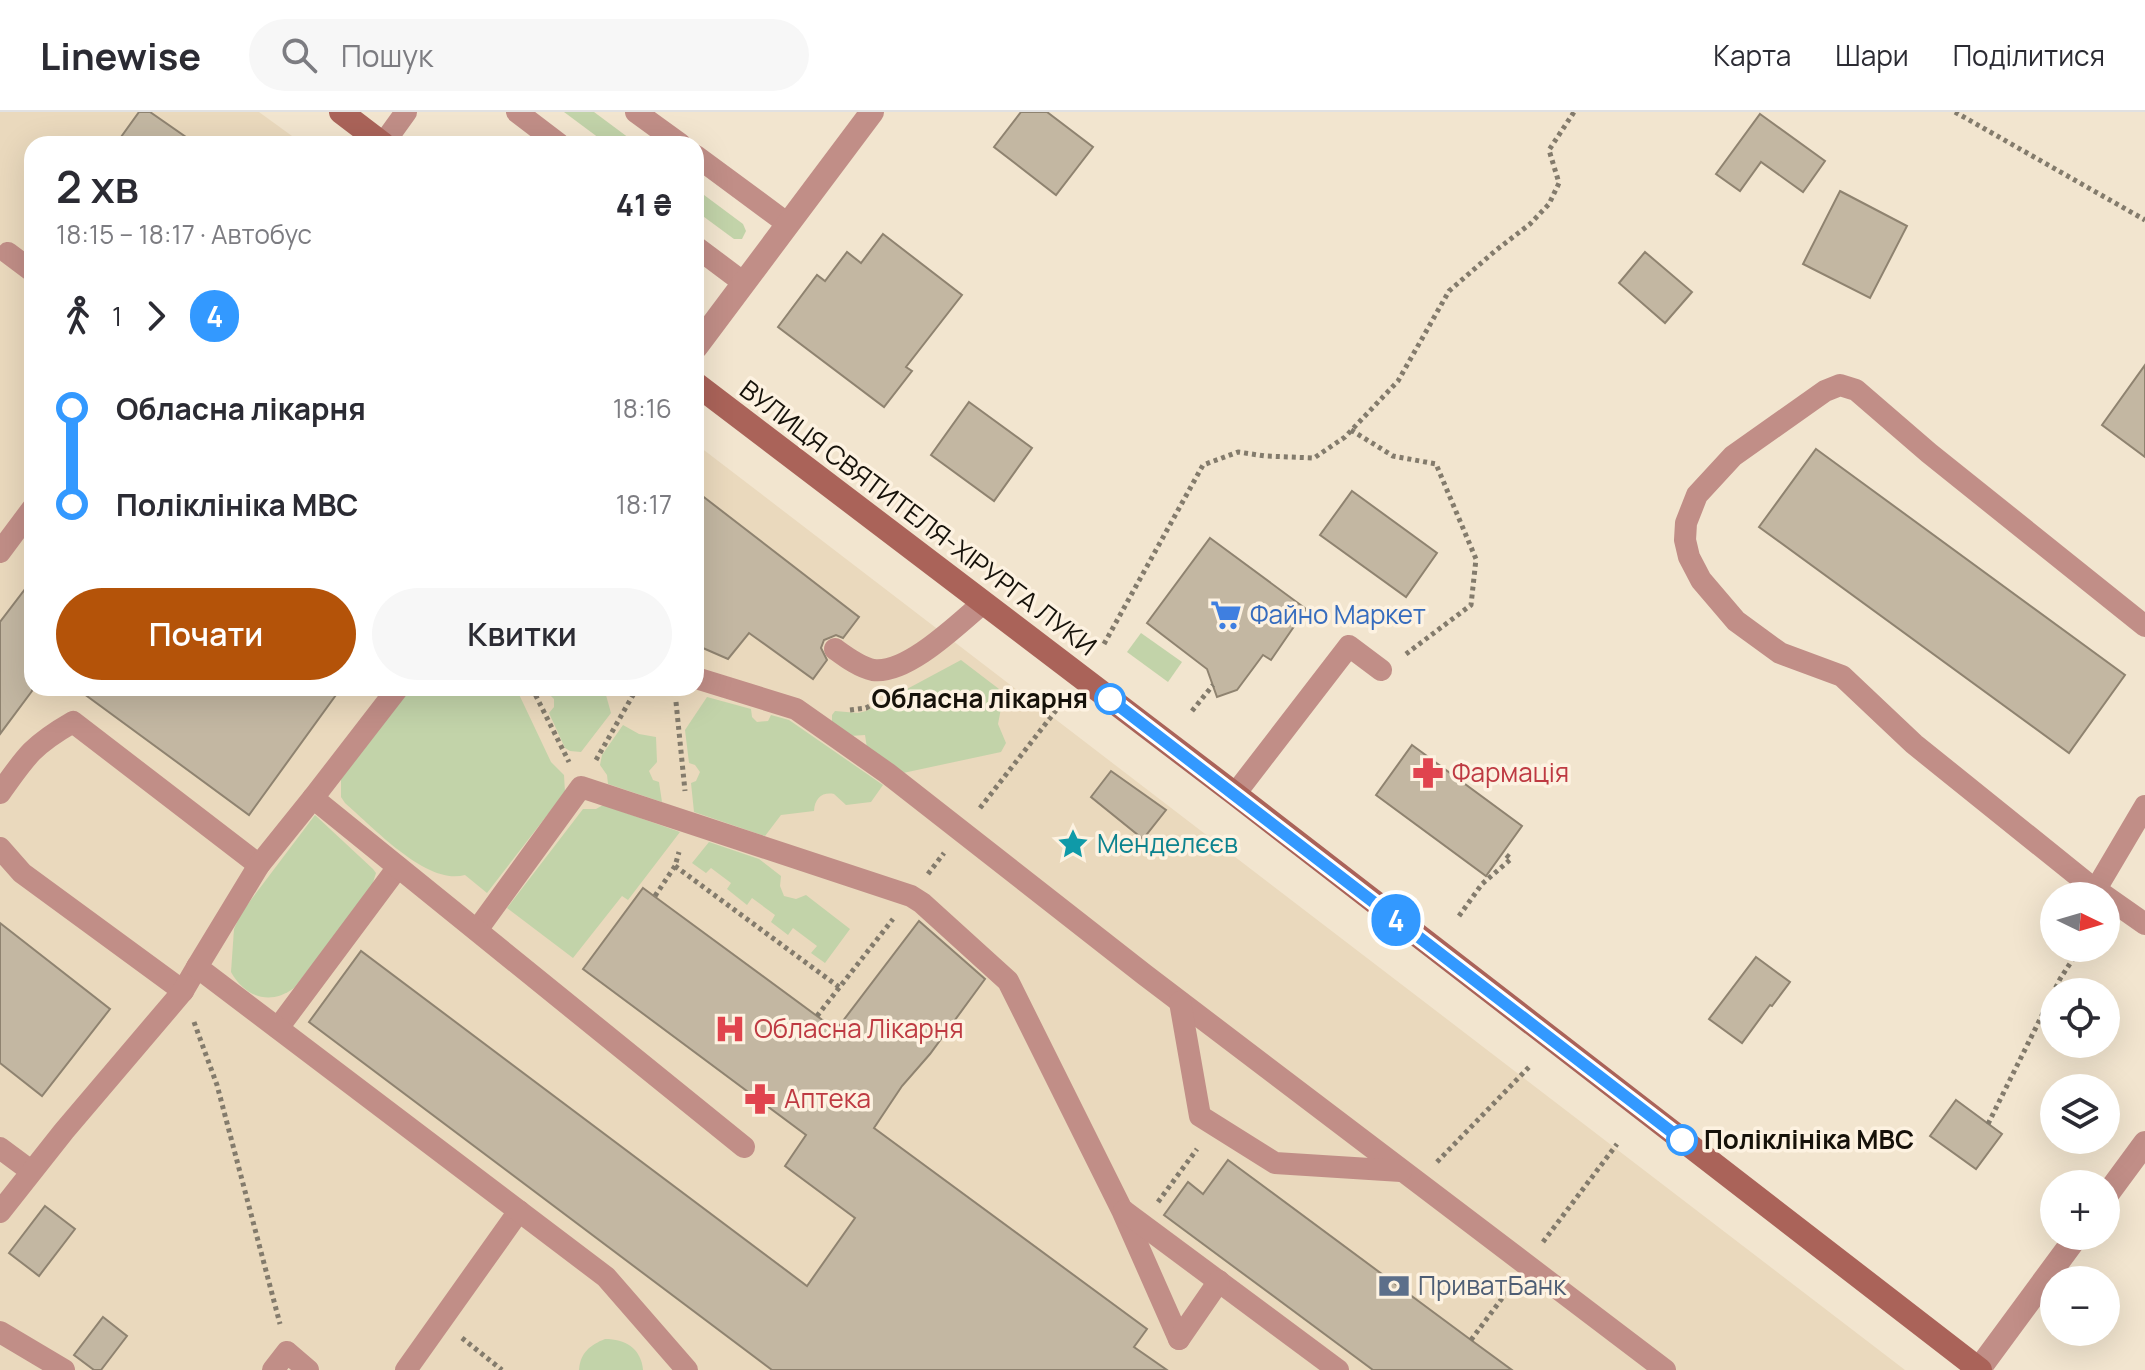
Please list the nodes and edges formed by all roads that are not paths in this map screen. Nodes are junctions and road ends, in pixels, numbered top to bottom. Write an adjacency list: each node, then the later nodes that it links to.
1 (341, 112): 6 (street)
2 (406, 112): 7 (lane)
3 (517, 112): 8 (lane)
4 (636, 112): 9 (lane)
5 (872, 112): 11 (street)
6 (370, 136)
7 (383, 136)
8 (548, 136)
9 (669, 136)
10 (704, 162): 11 (lane)
11 (788, 224): 15 (street)
12 (8, 253): 14 (lane)
13 (704, 253): 15 (lane)
14 (24, 265)
15 (744, 283): 16 (street)
16 (704, 336)
17 (704, 390): 20 (street, ВУЛИЦЯ СВЯТИТЕЛЯ-ХІРУРГА ЛУКИ)
18 (24, 520): 19 (lane)
19 (0, 552)
20 (983, 603): 22 (lane); 27 (street, ВУЛИЦЯ СВЯТИТЕЛЯ-ХІРУРГА ЛУКИ)
21 (2145, 626): 33 (lane)
22 (835, 649)
23 (1381, 670): 27 (lane)
24 (704, 680): 40 (lane)
25 (392, 696): 28 (lane)
26 (0, 793): 31 (lane)
27 (1235, 794): 55 (street, ВУЛИЦЯ СВЯТИТЕЛЯ-ХІРУРГА ЛУКИ)
28 (313, 798): 31 (lane); 32 (lane)
29 (2145, 806): 34 (lane)
30 (1, 853): 39 (lane)
31 (259, 865): 38 (lane)
32 (398, 867): 37 (lane); 41 (lane)
33 (2087, 882)
34 (2100, 882)
35 (2120, 906): 36 (lane)
36 (2145, 924)
37 (477, 930): 43 (lane); 48 (lane)
38 (197, 967): 39 (lane); 41 (lane)
39 (183, 991): 45 (lane)
40 (1180, 1002): 46 (lane); 46 (lane)
41 (278, 1028): 49 (lane)
42 (2145, 1143): 47 (street)
43 (744, 1147)
44 (0, 1148): 45 (lane)
45 (31, 1171): 50 (lane)
46 (1409, 1177): 61 (lane)
47 (2120, 1177)
48 (1122, 1210): 52 (lane); 52 (lane)
49 (519, 1211): 58 (lane); 59 (lane)
50 (0, 1212)
51 (2066, 1250): 55 (street)
52 (1219, 1281): 60 (lane)
53 (0, 1332): 56 (lane)
54 (280, 1361): 57 (lane)
55 (1972, 1367)
56 (64, 1370)
57 (308, 1370)
58 (406, 1370)
59 (687, 1370)
60 (1338, 1370)
61 (1665, 1370)

